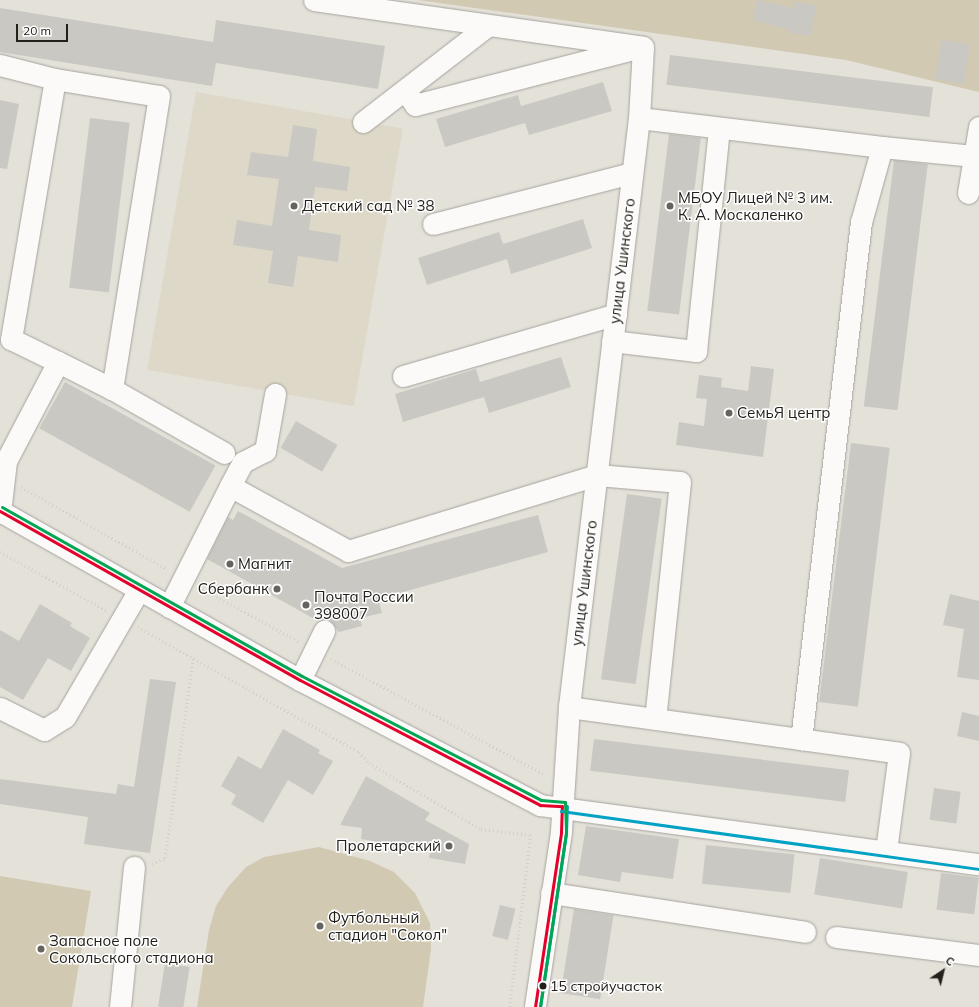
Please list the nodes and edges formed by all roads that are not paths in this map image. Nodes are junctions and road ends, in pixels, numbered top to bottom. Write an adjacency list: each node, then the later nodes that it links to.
1 (314, 0): 2 (street)
2 (487, 26): 3 (street); 6 (street)
3 (643, 47): 6 (street); 7 (street, улица Ушинского)
4 (0, 65): 5 (street)
5 (55, 78): 17 (street); 21 (street)
6 (405, 90): 8 (street)
7 (639, 118): 10 (street); 13 (street, улица Ушинского)
8 (363, 122)
9 (979, 127): 12 (street)
10 (719, 128): 11 (street); 18 (street)
11 (882, 147): 12 (street); 34 (street)
12 (974, 156): 14 (street)
13 (632, 173): 15 (street); 16 (street, улица Ушинского)
14 (968, 193)
15 (433, 224)
16 (616, 314): 18 (street, улица Ушинского); 20 (street)
17 (5, 337): 19 (street)
18 (612, 341): 24 (street, улица Ушинского)
19 (58, 362): 21 (street); 26 (street)
20 (403, 376)
21 (112, 389): 23 (street)
22 (275, 394): 25 (street)
23 (224, 453)
24 (597, 475): 25 (street); 31 (street, улица Ушинского); 33 (street)
25 (230, 486): 28 (street)
26 (0, 512): 27 (street)
27 (139, 590): 28 (street); 32 (street)
28 (169, 607): 30 (street)
29 (324, 630): 30 (street)
30 (300, 680): 35 (street)
31 (569, 707): 33 (street); 35 (street, улица Ушинского)
32 (0, 708)
33 (655, 719): 34 (street)
34 (801, 740): 36 (street)
35 (562, 806): 36 (street); 39 (street, улица Ушинского)
36 (886, 850): 37 (street)
37 (979, 864)
38 (141, 867): 43 (street)
39 (551, 893): 40 (street); 44 (street, улица Ушинского)
40 (805, 932)
41 (836, 937): 42 (street)
42 (979, 955)
43 (120, 1007)
44 (535, 1007)

